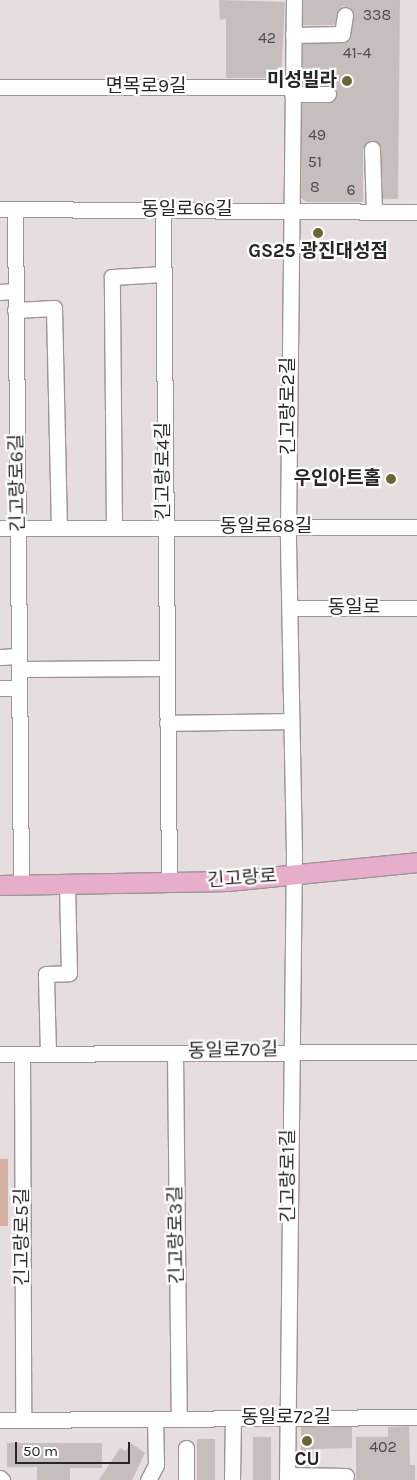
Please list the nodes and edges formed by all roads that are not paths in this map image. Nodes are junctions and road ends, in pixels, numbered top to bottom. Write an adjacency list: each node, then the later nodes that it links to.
1 (294, 0): 3 (street, 긴고랑로2길)
2 (345, 15): 3 (street)
3 (293, 35): 5 (street, 긴고랑로2길)
4 (0, 87): 5 (street, 면목로9길)
5 (292, 90): 6 (street, 면목로9길); 10 (street, 긴고랑로2길)
6 (328, 94)
7 (372, 149): 11 (street)
8 (8, 209): 9 (street, 동일로66길); 14 (street, 긴고랑로6길)
9 (163, 210): 10 (street, 동일로66길); 13 (street, 긴고랑로4길)
10 (290, 210): 11 (street, 동일로66길); 19 (street, 긴고랑로2길)
11 (374, 211): 12 (street, 동일로66길)
12 (417, 212)
13 (164, 274): 18 (street, 긴고랑로4길); 23 (street)
14 (16, 291): 15 (street); 16 (street, 긴고랑로6길)
15 (0, 292)
16 (15, 310): 21 (street, 긴고랑로6길); 22 (street)
17 (417, 526): 19 (street, 동일로68길)
18 (164, 527): 19 (street, 동일로68길); 23 (street, 동일로68길); 28 (street, 긴고랑로4길)
19 (288, 527): 24 (street, 긴고랑로2길)
20 (0, 528): 21 (street, 동일로68길)
21 (19, 528): 22 (street, 동일로68길); 27 (street, 긴고랑로6길)
22 (59, 528): 23 (street, 동일로68길)
23 (114, 528)
24 (291, 608): 25 (street, 동일로); 31 (street, 긴고랑로2길)
25 (417, 608)
26 (0, 657): 27 (street)
27 (19, 662): 28 (street); 30 (street, 긴고랑로6길)
28 (165, 668): 32 (street, 긴고랑로4길)
29 (0, 688): 30 (street)
30 (19, 688): 37 (street, 긴고랑로6길)
31 (290, 721): 32 (street); 34 (street, 긴고랑로2길)
32 (167, 723): 35 (street, 긴고랑로4길)
33 (417, 862): 34 (main road, 긴고랑로)
34 (291, 876): 35 (main road, 긴고랑로); 39 (street, 긴고랑로1길)
35 (169, 883): 36 (main road, 긴고랑로)
36 (67, 884): 37 (main road, 긴고랑로); 42 (street)
37 (20, 885): 38 (main road, 긴고랑로)
38 (0, 886)
39 (290, 1050): 40 (street, 동일로70길); 41 (street, 동일로70길); 50 (street, 긴고랑로1길)
40 (175, 1052): 42 (street, 동일로70길); 46 (street, 긴고랑로3길)
41 (417, 1052)
42 (48, 1053): 44 (street, 동일로70길)
43 (0, 1054): 44 (street, 동일로70길)
44 (22, 1054): 48 (street, 긴고랑로5길)
45 (417, 1416): 50 (street, 동일로72길)
46 (179, 1418): 47 (street, 동일로72길); 49 (street, 동일로72길)
47 (233, 1418): 50 (street, 동일로72길); 57 (street)
48 (24, 1419): 49 (street, 동일로72길); 51 (street, 동일로72길)
49 (155, 1419): 55 (street)
50 (287, 1419): 54 (street, 긴고랑로1길)
51 (0, 1420)
52 (186, 1448): 56 (street)
53 (346, 1476): 54 (street, 긴고랑로1길)
54 (287, 1478)
55 (148, 1480)
56 (186, 1480)
57 (232, 1480)

